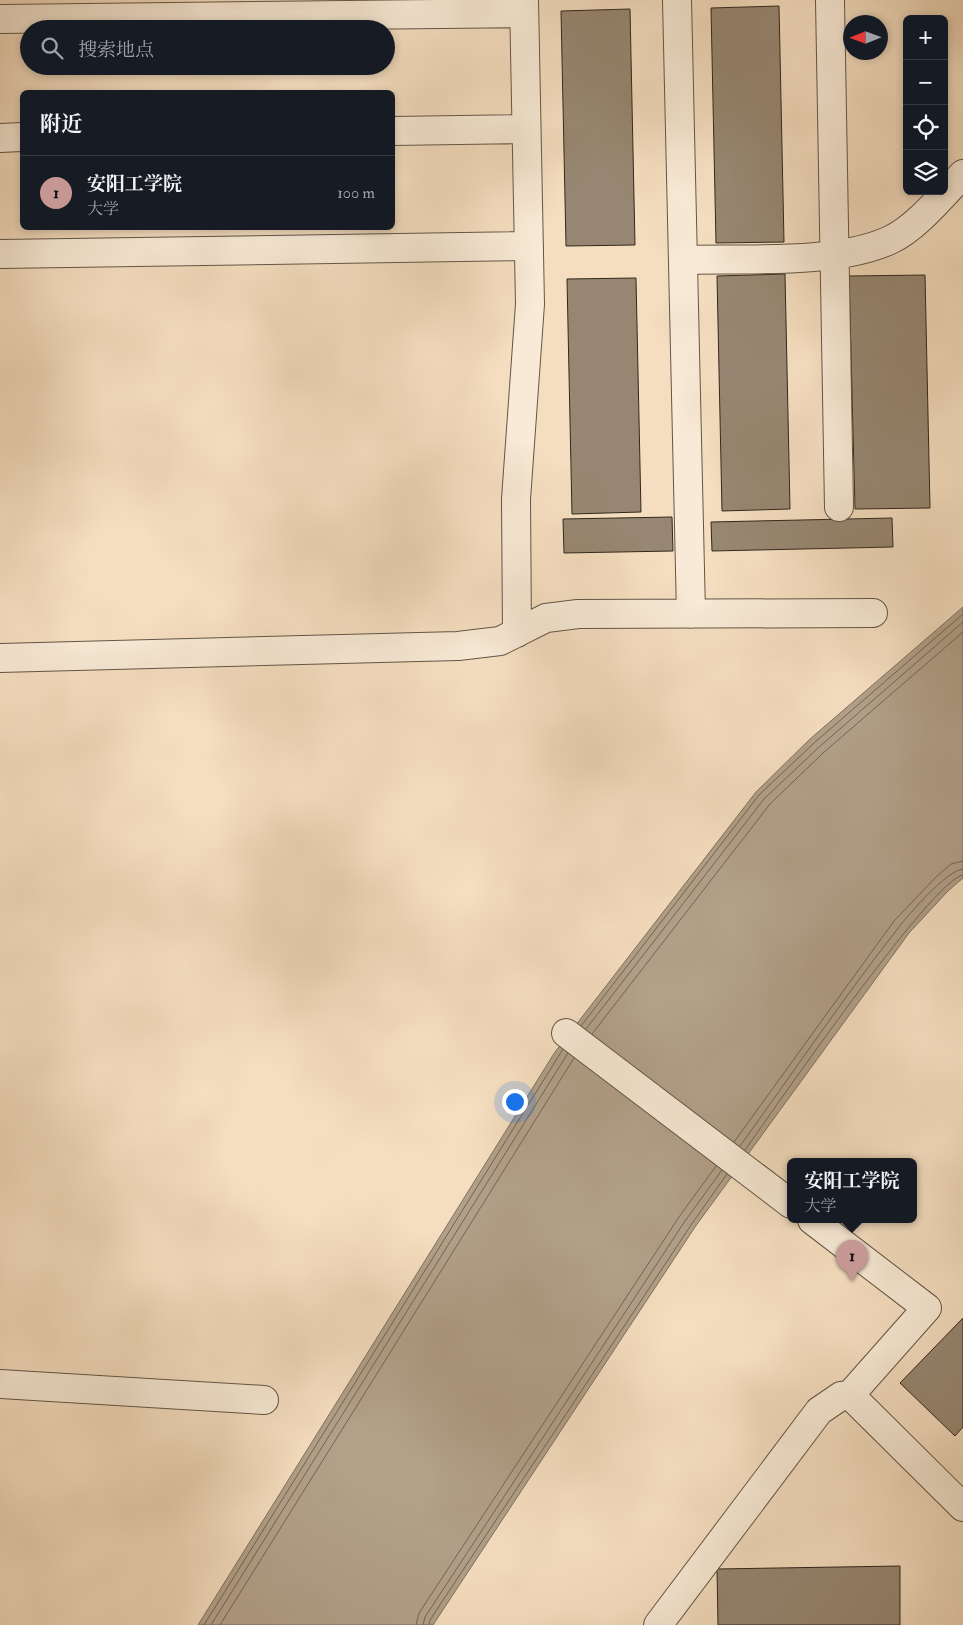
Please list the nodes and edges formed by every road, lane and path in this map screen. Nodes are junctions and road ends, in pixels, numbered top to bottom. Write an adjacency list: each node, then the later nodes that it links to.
1 (677, 0): 13 (street)
2 (830, 0): 12 (street)
3 (524, 6): 4 (street); 5 (street)
4 (0, 19)
5 (526, 129): 6 (street); 10 (street)
6 (395, 131)
7 (20, 137): 8 (street)
8 (0, 138)
9 (960, 182): 12 (street)
10 (529, 246): 11 (street); 17 (street)
11 (0, 254)
12 (835, 256): 13 (street); 14 (street)
13 (682, 260): 16 (street)
14 (839, 507)
15 (873, 613): 16 (street)
16 (691, 614): 17 (street)
17 (518, 633): 18 (street)
18 (0, 658)
19 (571, 1038): 20 (street)
20 (787, 1201)
21 (816, 1223): 23 (street)
22 (0, 1384): 24 (street)
23 (850, 1395): 25 (street); 26 (street)
24 (264, 1400)
25 (963, 1507)
26 (658, 1625)

